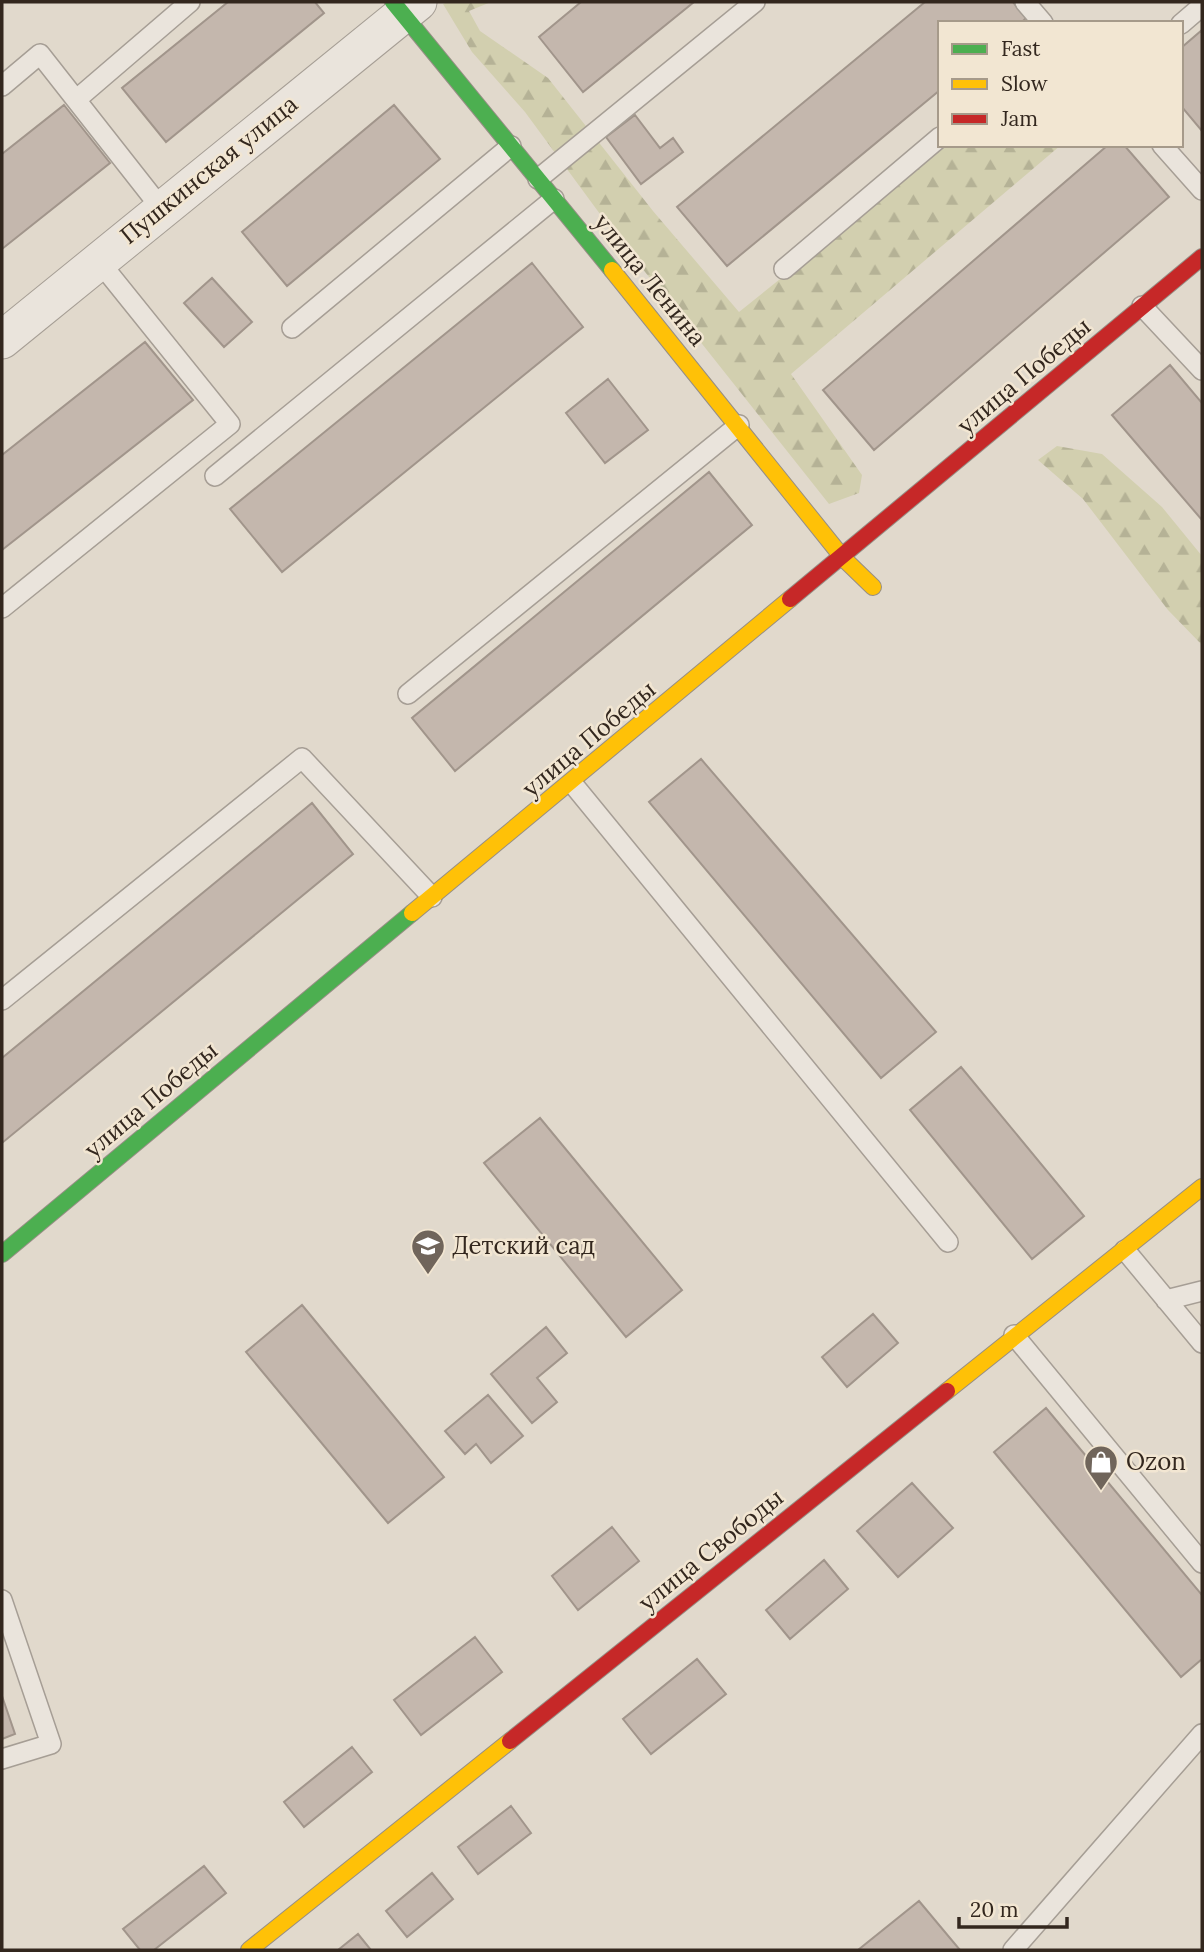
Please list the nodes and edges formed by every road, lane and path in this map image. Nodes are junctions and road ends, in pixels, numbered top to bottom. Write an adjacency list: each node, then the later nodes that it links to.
1 (190, 2): 9 (lane)
2 (755, 2): 13 (lane)
3 (1025, 2): 6 (lane)
4 (404, 6): 11 (street, улица Ленина); 16 (street, Пушкинская улица)
5 (1202, 6): 7 (lane)
6 (1041, 21)
7 (1183, 22)
8 (2, 86): 9 (lane)
9 (77, 99): 16 (lane)
10 (938, 139): 19 (lane)
11 (511, 146): 13 (street, улица Ленина); 21 (lane)
12 (1164, 147): 14 (lane)
13 (538, 179): 15 (street, улица Ленина)
14 (1202, 190)
15 (554, 199): 24 (street, улица Ленина); 25 (lane)
16 (161, 208): 18 (street, Пушкинская улица)
17 (1202, 257): 20 (street, улица Победы)
18 (98, 260): 22 (street, Пушкинская улица); 28 (lane)
19 (784, 269)
20 (1142, 306): 23 (lane); 26 (street, улица Победы)
21 (292, 328)
22 (2, 340)
23 (1202, 370)
24 (739, 425): 26 (street, улица Ленина); 29 (lane)
25 (215, 476)
26 (843, 558): 27 (street, улица Ленина); 30 (street, улица Победы)
27 (873, 587)
28 (2, 608)
29 (408, 694)
30 (572, 783): 31 (street, улица Победы); 34 (lane)
31 (432, 897): 32 (lane); 36 (street, улица Победы)
32 (2, 1000)
33 (1202, 1187): 35 (street, улица Свободы)
34 (948, 1242)
35 (1125, 1250): 38 (lane); 39 (street, улица Свободы)
36 (2, 1254)
37 (1202, 1290): 38 (lane)
38 (1166, 1300): 40 (lane)
39 (1014, 1335): 41 (lane); 45 (street, улица Свободы)
40 (1202, 1343)
41 (1202, 1563)
42 (2, 1600): 44 (lane)
43 (1202, 1734): 46 (lane)
44 (2, 1759)
45 (249, 1950)
46 (1013, 1950)

